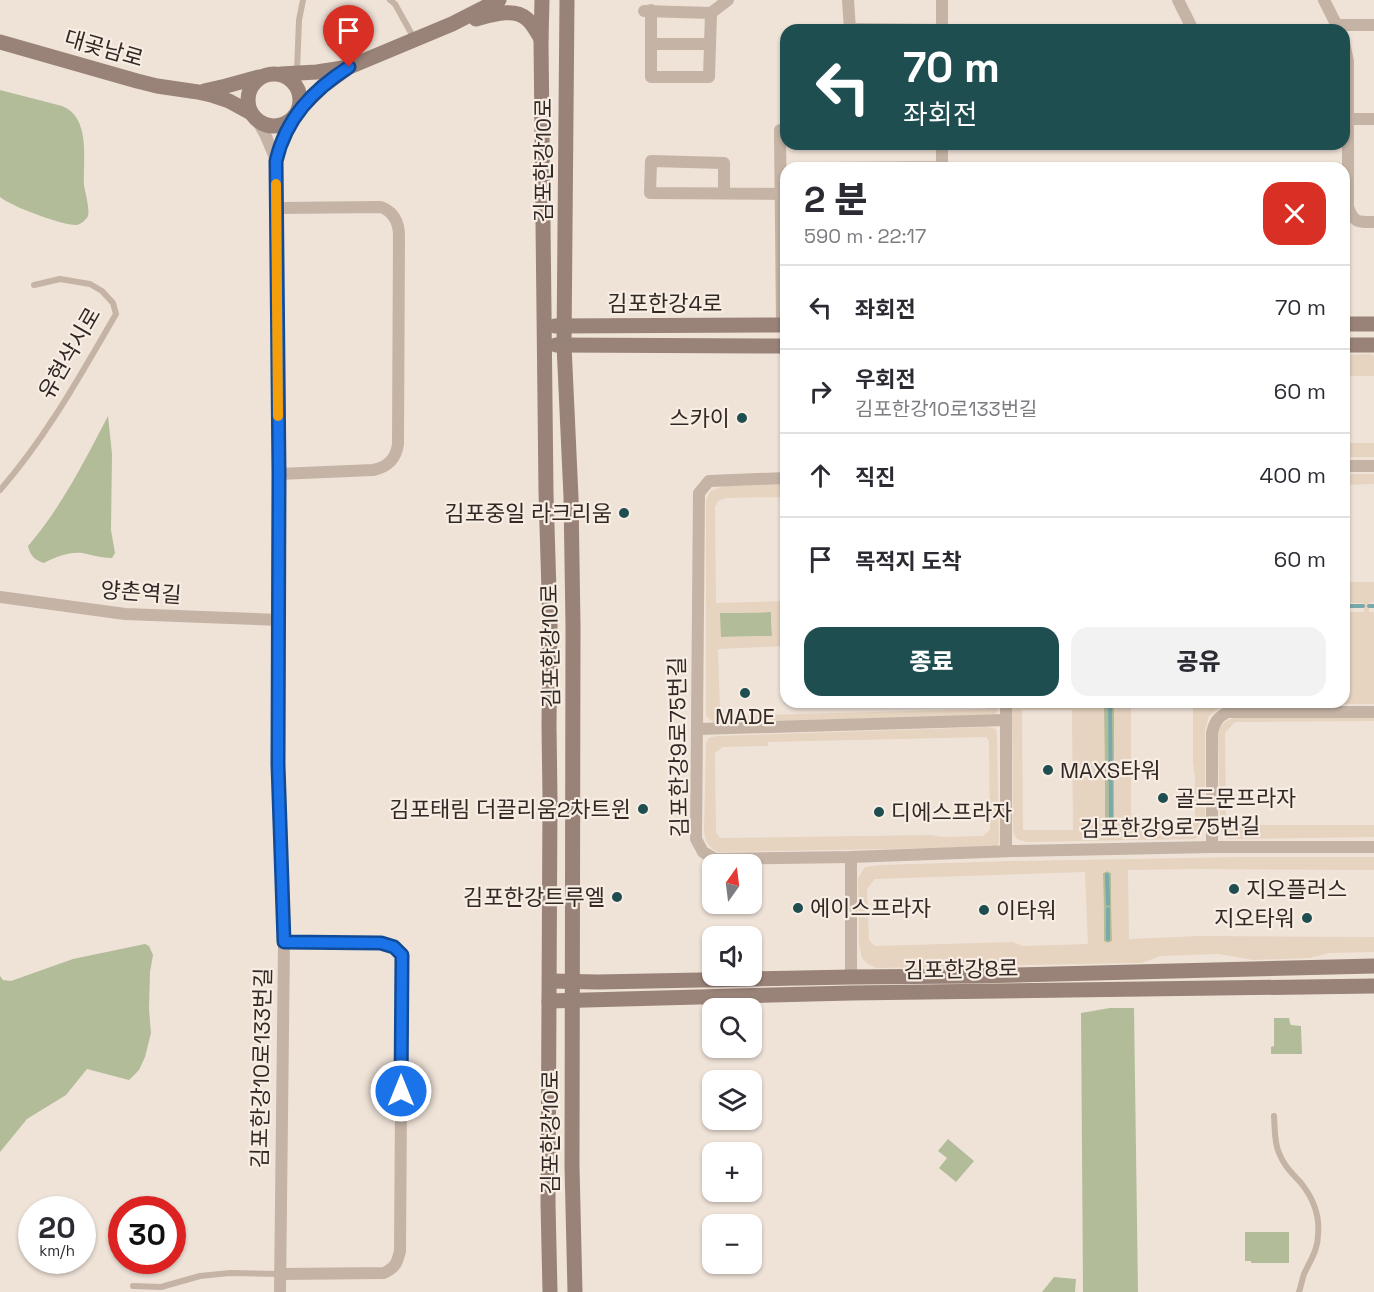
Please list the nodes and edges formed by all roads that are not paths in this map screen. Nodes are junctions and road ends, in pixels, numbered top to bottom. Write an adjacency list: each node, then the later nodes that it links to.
1 (303, 0): 26 (lane)
2 (390, 0): 19 (lane)
3 (499, 0): 12 (street)
4 (542, 0): 20 (street, 김포한강10로)
5 (567, 0): 43 (street, 김포한강10로)
6 (728, 0): 11 (street)
7 (848, 0): 13 (street)
8 (942, 0): 14 (street)
9 (1178, 0): 15 (street)
10 (1324, 0): 16 (street)
11 (711, 13): 22 (street); 23 (street)
12 (452, 24): 19 (street); 20 (street)
13 (850, 24)
14 (942, 24)
15 (1190, 24)
16 (1336, 24)
17 (1374, 25): 18 (street)
18 (1350, 26)
19 (415, 40): 24 (street)
20 (541, 41): 44 (street, 김포한강10로)
21 (0, 42): 28 (street, 대곶남로)
22 (651, 44): 23 (street); 23 (street)
23 (710, 44)
24 (349, 67): 26 (street); 29 (street)
25 (279, 74): 26 (street); 27 (street); 29 (street)
26 (297, 74)
27 (262, 76): 28 (street); 30 (street)
28 (198, 92): 30 (street)
29 (297, 113): 30 (street); 33 (street)
30 (254, 116): 33 (street)
31 (1350, 119): 32 (street)
32 (1374, 119)
33 (276, 161): 36 (street, 김포한강10로133번길)
34 (724, 193): 34 (street); 35 (street)
35 (780, 194)
36 (276, 208): 52 (street, 김포한강10로133번길); 52 (street)
37 (1350, 212): 38 (street)
38 (1374, 222)
39 (34, 285): 54 (lane, 유현삭시로)
40 (1350, 324): 41 (street)
41 (1374, 324)
42 (780, 325): 43 (street, 김포한강4로)
43 (564, 326): 44 (street, 김포한강4로); 46 (street, 김포한강10로)
44 (544, 327): 45 (street, 김포한강10로)
45 (544, 345): 46 (street, 김포한강4로); 68 (street, 김포한강10로)
46 (564, 345): 49 (street, 김포한강4로); 69 (street, 김포한강10로)
47 (1350, 345): 48 (street)
48 (1374, 345)
49 (780, 346)
50 (1350, 466): 51 (street)
51 (1374, 466)
52 (279, 474): 56 (street, 김포한강10로133번길)
53 (780, 478): 60 (street, 김포한강9로75번길)
54 (0, 490)
55 (0, 597): 56 (street, 양촌역길)
56 (279, 620): 65 (street, 김포한강10로133번길)
57 (1006, 708): 59 (street)
58 (1374, 712): 61 (street)
59 (1006, 720): 60 (street); 63 (street)
60 (698, 729): 64 (street, 김포한강9로75번길)
61 (1212, 847): 62 (street, 김포한강9로75번길); 63 (street, 김포한강9로75번길)
62 (1374, 847)
63 (1006, 851): 64 (street, 김포한강9로75번길)
64 (851, 858): 67 (street)
65 (284, 942): 74 (street, 김포한강10로133번길); 74 (street)
66 (1374, 966): 67 (street, 김포한강8로)
67 (851, 977): 69 (street, 김포한강8로)
68 (550, 981): 69 (street, 김포한강8로); 71 (street, 김포한강10로)
69 (573, 982): 72 (street, 김포한강10로)
70 (1374, 986): 72 (street, 김포한강8로)
71 (549, 1001): 72 (street, 김포한강8로); 77 (street, 김포한강10로)
72 (573, 1001): 78 (street, 김포한강10로)
73 (1274, 1116): 79 (lane)
74 (280, 1274): 75 (lane); 76 (street, 김포한강10로133번길)
75 (133, 1286)
76 (280, 1292)
77 (550, 1292)
78 (574, 1292)
79 (1299, 1292)

